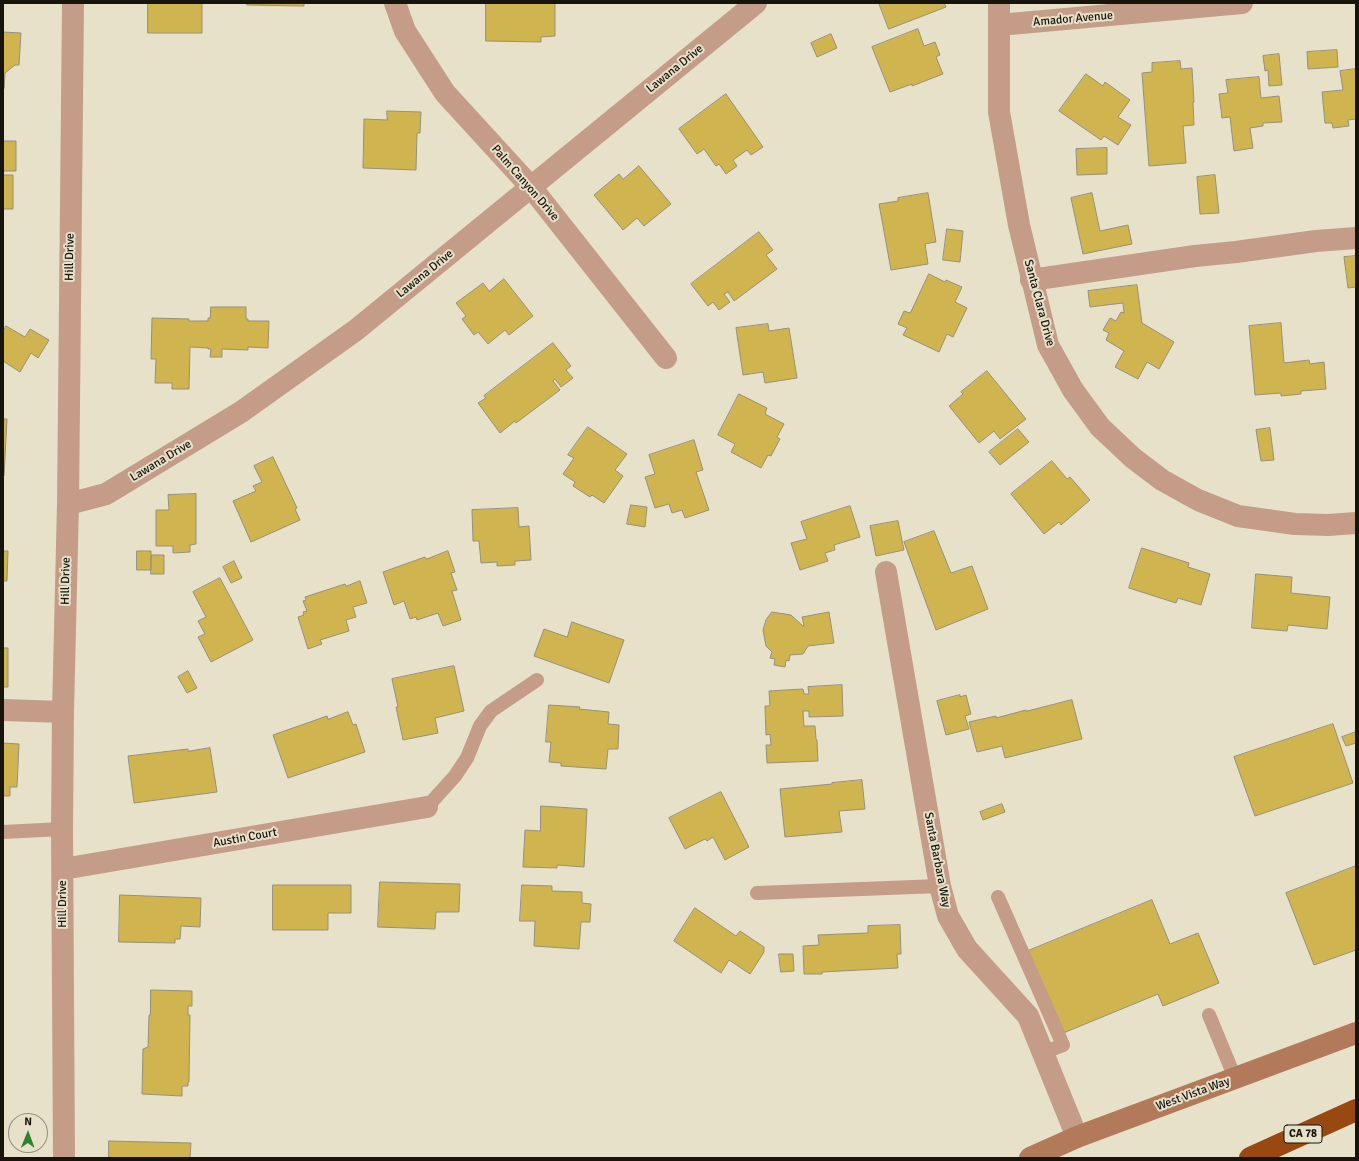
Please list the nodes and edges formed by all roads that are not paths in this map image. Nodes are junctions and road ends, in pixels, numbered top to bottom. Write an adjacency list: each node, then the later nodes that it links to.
1 (73, 3): 11 (street, Hill Drive)
2 (395, 3): 7 (street, Palm Canyon Drive)
3 (756, 3): 7 (street, Lawana Drive)
4 (999, 3): 6 (street, Santa Clara Drive)
5 (1242, 3): 6 (street, Amador Avenue)
6 (999, 26): 9 (street, Santa Clara Drive)
7 (531, 187): 10 (street, Palm Canyon Drive); 11 (street, Lawana Drive)
8 (1356, 238): 9 (street)
9 (1031, 280): 12 (street, Santa Clara Drive)
10 (666, 358)
11 (68, 504): 16 (street, Hill Drive)
12 (1356, 523)
13 (886, 572): 21 (street, Santa Barbara Way)
14 (537, 680): 17 (lane)
15 (3, 710): 16 (street)
16 (63, 712): 18 (street, Hill Drive)
17 (427, 807): 20 (street, Austin Court)
18 (62, 829): 19 (lane); 20 (street, Hill Drive)
19 (4, 831)
20 (63, 868): 30 (street, Hill Drive)
21 (940, 886): 22 (lane); 26 (street, Santa Barbara Way)
22 (757, 892)
23 (998, 897): 26 (lane)
24 (1209, 1015): 27 (lane)
25 (1356, 1033): 27 (main road, West Vista Way)
26 (1043, 1053): 29 (street, Santa Barbara Way)
27 (1235, 1078): 29 (main road, West Vista Way)
28 (1356, 1110): 32 (highway, CA 78)
29 (1077, 1137): 31 (main road, West Vista Way)
30 (64, 1158)
31 (1030, 1158)
32 (1250, 1158)

